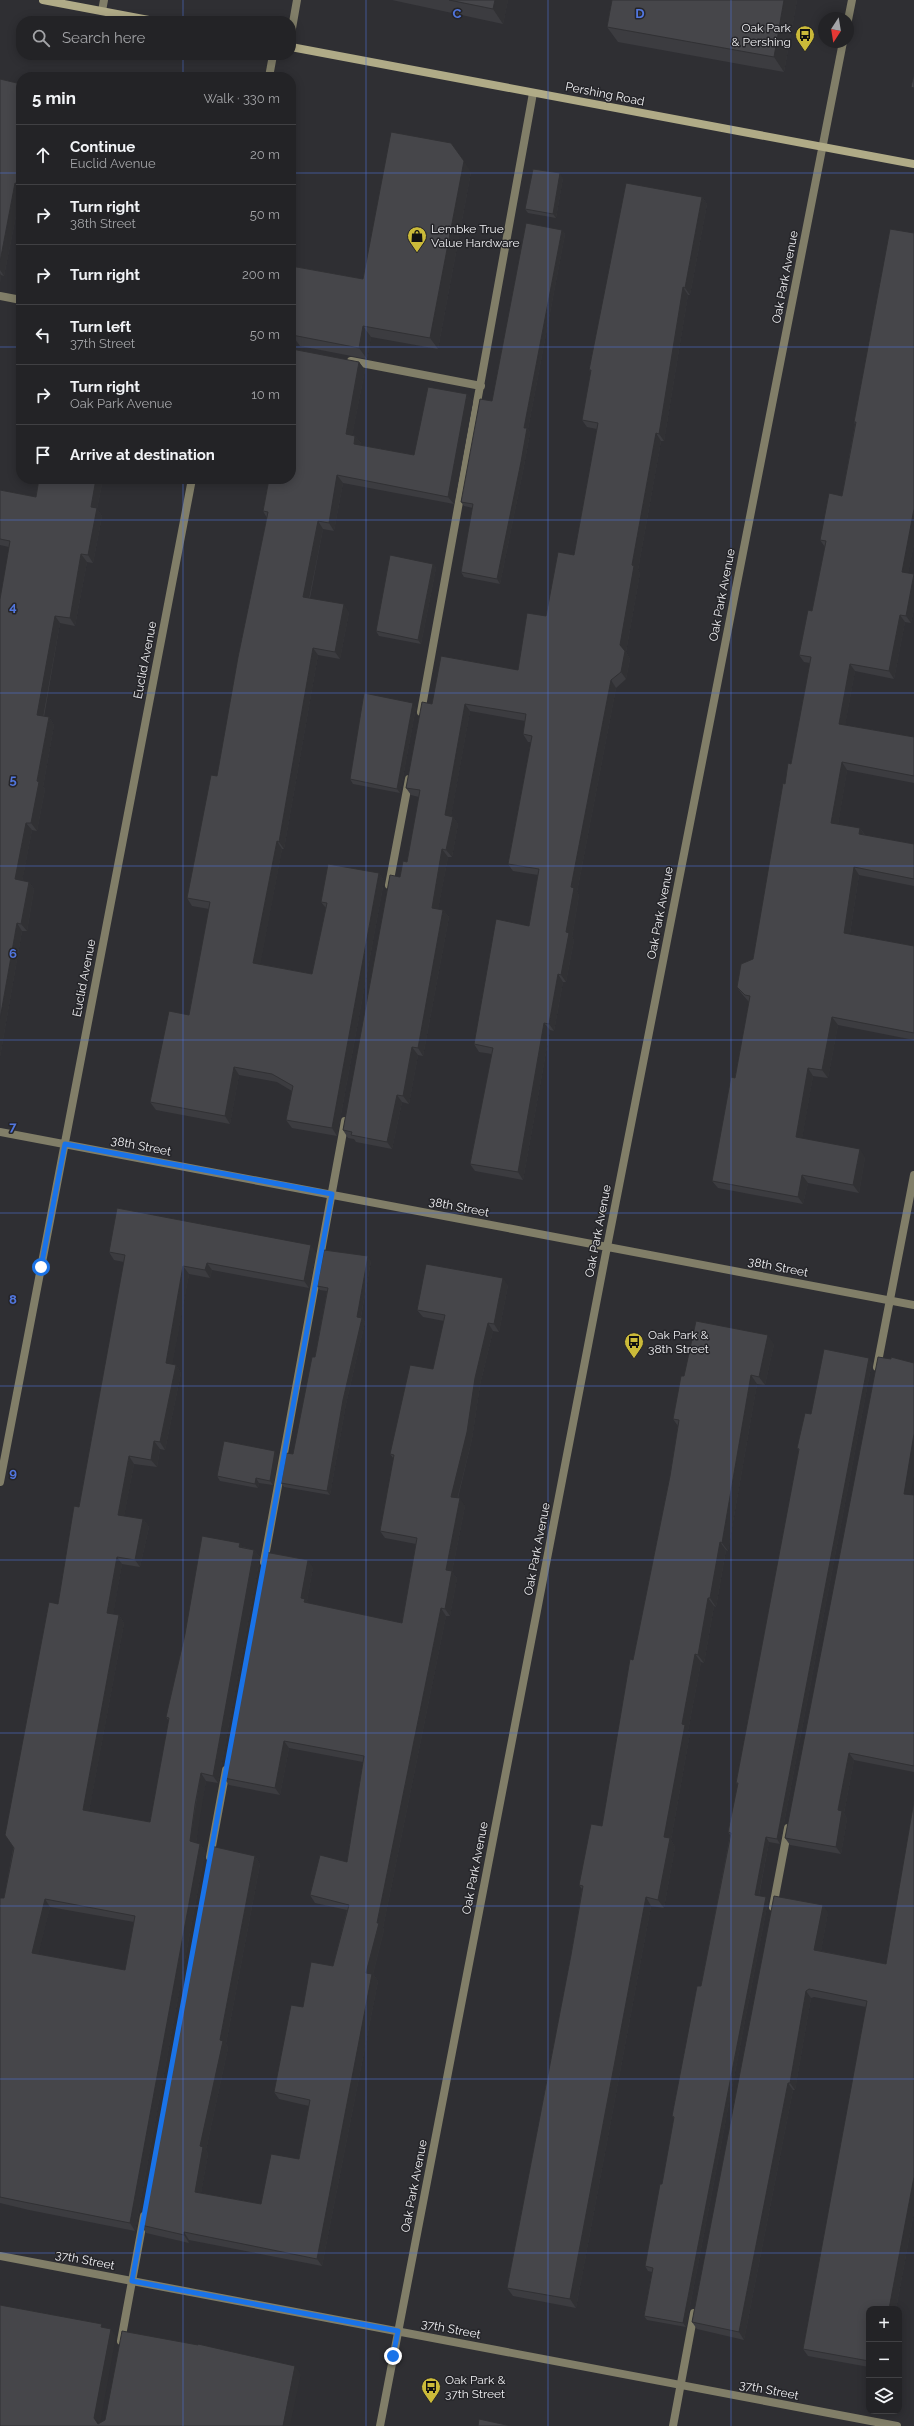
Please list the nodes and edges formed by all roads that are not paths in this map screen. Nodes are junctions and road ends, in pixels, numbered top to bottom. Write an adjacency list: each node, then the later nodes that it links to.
1 (43, 0): 5 (main road)
2 (104, 0): 5 (street)
3 (297, 0): 8 (street)
4 (852, 0): 6 (street)
5 (102, 11): 7 (main road)
6 (850, 12)
7 (128, 16)
8 (294, 16)
9 (296, 48): 13 (main road, Pershing Road)
10 (843, 48): 14 (street, Oak Park Avenue)
11 (272, 60): 12 (street)
12 (270, 72)
13 (533, 93): 14 (main road, Pershing Road); 19 (street)
14 (822, 147): 15 (main road, Pershing Road); 29 (street, Oak Park Avenue)
15 (914, 164)
16 (0, 296): 17 (street)
17 (16, 299)
18 (344, 360): 19 (street)
19 (482, 386): 21 (street)
20 (191, 484): 26 (street, Euclid Avenue)
21 (419, 723)
22 (410, 770): 23 (street)
23 (387, 896)
24 (346, 1116): 28 (street)
25 (0, 1132): 26 (street, 38th Street)
26 (65, 1144): 28 (street, 38th Street); 33 (street, Euclid Avenue)
27 (914, 1175): 30 (street)
28 (332, 1194): 29 (street, 38th Street); 34 (street)
29 (607, 1247): 30 (street, 38th Street); 43 (street, Oak Park Avenue)
30 (890, 1301): 31 (street, 38th Street); 32 (street)
31 (914, 1305)
32 (875, 1379)
33 (0, 1482)
34 (263, 1570)
35 (229, 1757): 37 (street)
36 (790, 1816): 38 (street)
37 (208, 1867)
38 (771, 1917)
39 (145, 2211): 41 (street)
40 (0, 2256): 41 (street, 37th Street)
41 (132, 2281): 43 (street, 37th Street); 44 (street)
42 (695, 2307): 45 (street)
43 (398, 2331): 45 (street, 37th Street); 46 (street, Oak Park Avenue)
44 (119, 2352)
45 (680, 2385): 47 (street); 48 (street, 37th Street)
46 (380, 2426)
47 (673, 2426)
48 (897, 2426)

